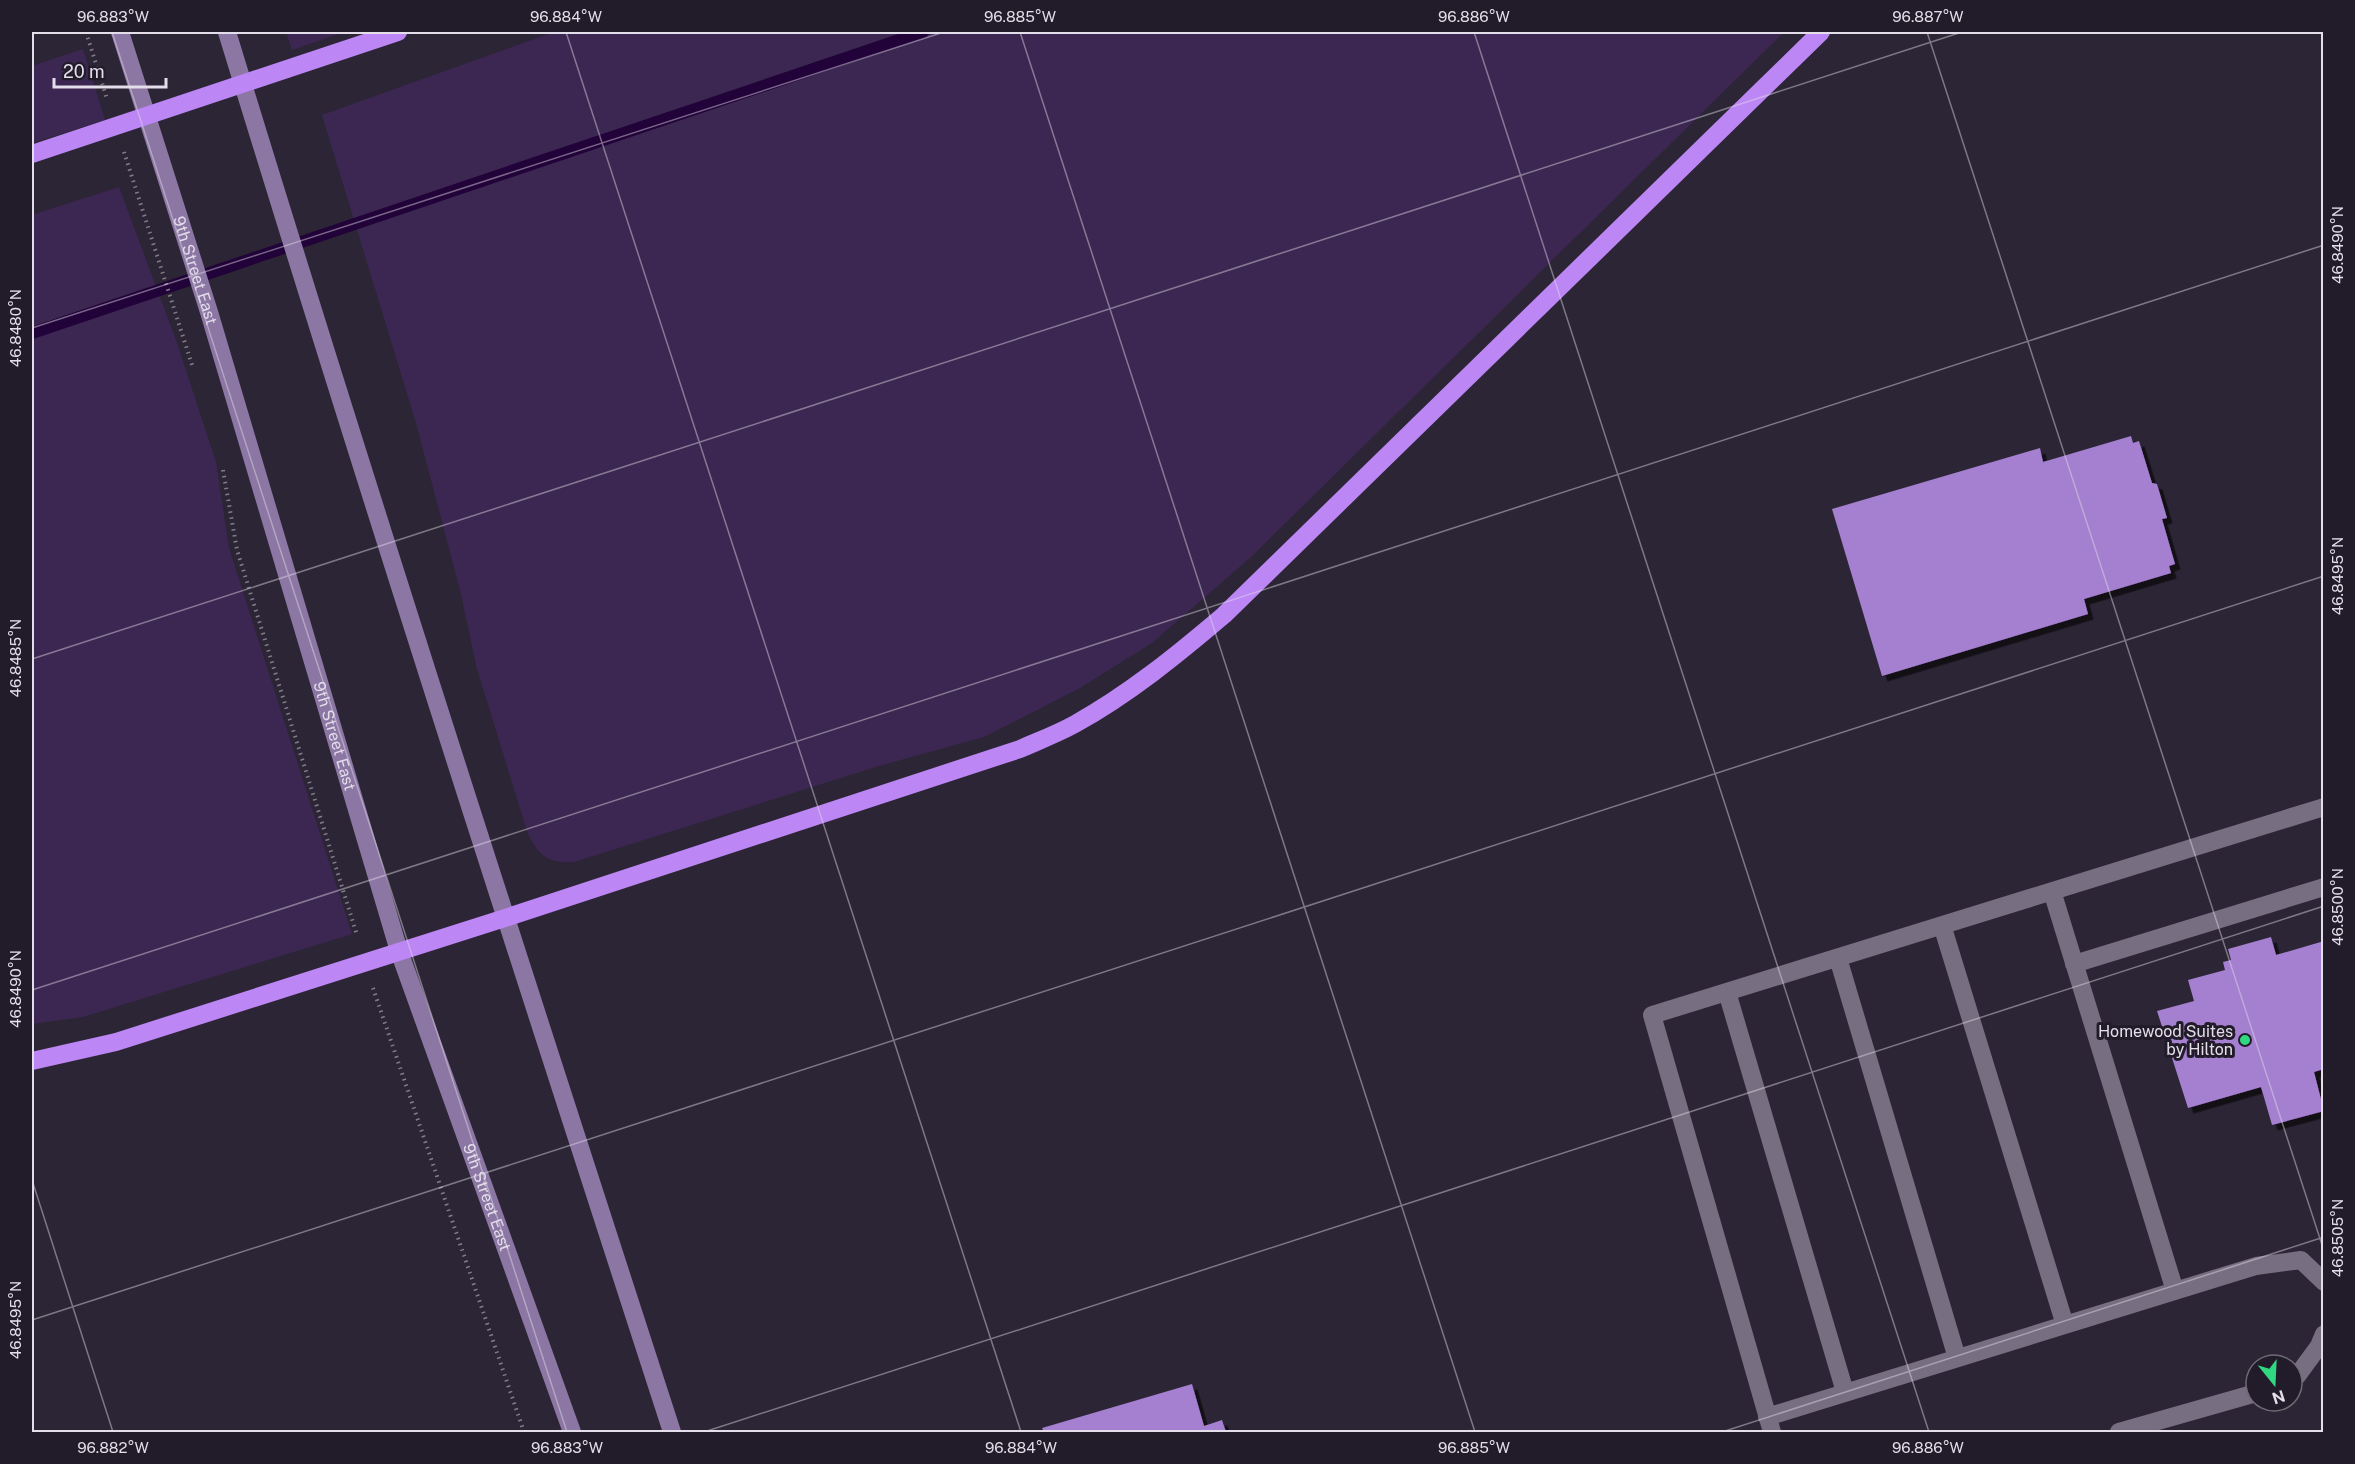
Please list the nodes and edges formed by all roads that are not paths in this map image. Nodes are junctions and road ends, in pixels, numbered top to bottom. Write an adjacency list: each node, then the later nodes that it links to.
1 (120, 32): 11 (main road, 9th Street East)
2 (226, 32): 9 (main road)
3 (398, 32): 5 (highway)
4 (1821, 32): 9 (highway)
5 (32, 154)
6 (2324, 807): 8 (lane)
7 (2324, 886): 13 (lane)
8 (2052, 891): 10 (lane); 13 (lane)
9 (505, 918): 11 (highway); 26 (main road)
10 (1942, 925): 12 (lane); 18 (lane)
11 (399, 951): 15 (highway); 25 (main road, 9th Street East)
12 (1838, 958): 14 (lane); 20 (lane)
13 (2074, 964): 17 (lane)
14 (1726, 992): 22 (lane); 24 (lane)
15 (32, 1060)
16 (2324, 1282): 17 (lane)
17 (2175, 1291): 18 (lane)
18 (2064, 1325): 20 (lane)
19 (2324, 1334): 21 (lane)
20 (1957, 1358): 22 (lane)
21 (2304, 1366)
22 (1845, 1392): 24 (lane)
23 (2244, 1396): 27 (lane)
24 (1769, 1425)
25 (572, 1432)
26 (672, 1432)
27 (2119, 1432)

